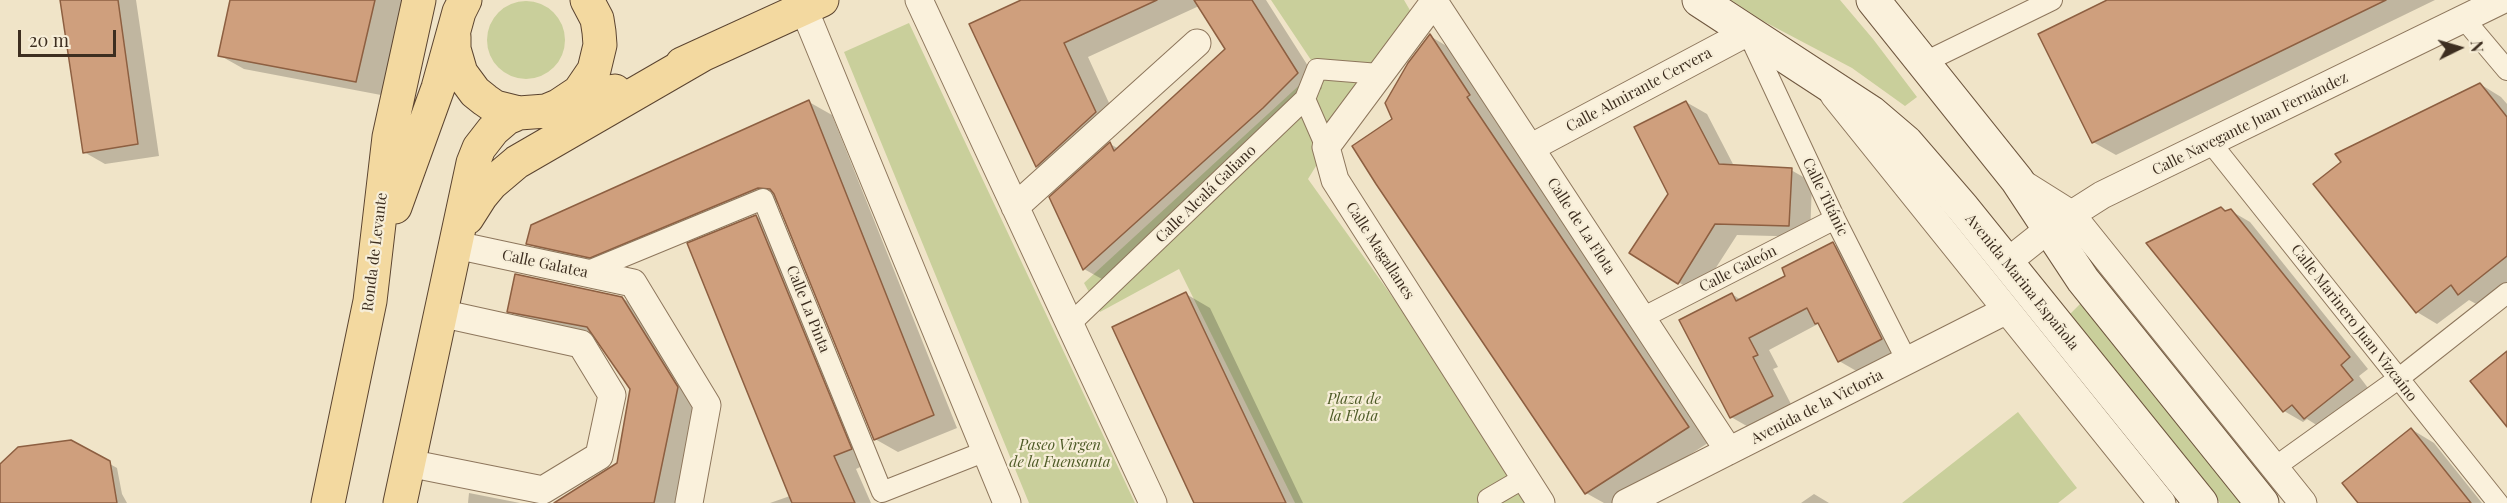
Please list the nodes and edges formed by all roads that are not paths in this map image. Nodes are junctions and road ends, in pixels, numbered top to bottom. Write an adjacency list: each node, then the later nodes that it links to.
1 (418, 0): 33 (main road, Ronda de Levante)
2 (465, 0): 13 (main road)
3 (587, 0): 21 (main road)
4 (919, 0): 26 (street)
5 (1699, 0): 12 (main road, Avenida Marina Española)
6 (1873, 0): 16 (main road)
7 (2052, 0): 16 (street)
8 (2502, 0): 11 (street, Calle Navegante Juan Fernández)
9 (1434, 1): 18 (street); 25 (street, Calle de La Flota)
10 (813, 4): 15 (main road); 40 (street)
11 (2464, 19): 17 (street); 23 (street, Calle Navegante Juan Fernández)
12 (1748, 32): 19 (main road, Avenida Marina Española); 25 (street, Calle Almirante Cervera); 27 (street, Calle Titánic)
13 (454, 37): 22 (main road); 33 (main road)
14 (1197, 43): 26 (street)
15 (702, 55): 21 (main road); 29 (main road)
16 (1923, 63): 28 (main road)
17 (2507, 70)
18 (1379, 74): 20 (street); 24 (street)
19 (1824, 82): 30 (main road, Avenida Marina Española); 34 (street, Avenida Marina Española)
20 (1305, 99): 24 (street); 37 (street, Calle Alcalá Galiano)
21 (558, 106): 22 (main road)
22 (519, 113): 29 (main road)
23 (2211, 143): 28 (street, Calle Navegante Juan Fernández); 39 (street, Calle Marinero Juan Vizcaíno)
24 (1326, 147): 44 (street, Calle Magallanes)
25 (1530, 148): 36 (street, Calle de La Flota)
26 (1015, 207): 37 (street)
27 (1835, 219): 36 (street, Calle Galeón); 38 (street, Calle Titánic)
28 (2060, 221): 30 (street, Calle Navegante Juan Fernández); 43 (street); 55 (main road)
29 (456, 245): 31 (street, Calle Galatea); 35 (main road)
30 (2007, 263): 54 (main road, Avenida Marina Española)
31 (586, 273): 40 (street, Calle La Pinta); 48 (street, Calle Galatea)
32 (2507, 293): 39 (street)
33 (370, 301): 46 (main road, Ronda de Levante)
34 (2007, 310): 38 (street, Avenida de la Victoria); 53 (street, Avenida Marina Española)
35 (440, 313): 42 (main road); 42 (street)
36 (1642, 318): 41 (street, Calle de La Flota)
37 (1070, 324): 50 (street)
38 (1907, 361): 41 (street, Avenida de la Victoria)
39 (2398, 379): 43 (street); 57 (street, Calle Marinero Juan Vizcaíno)
40 (986, 451): 49 (street)
41 (1729, 451): 52 (street, Avenida de la Victoria)
42 (408, 463): 47 (main road)
43 (2275, 467): 56 (street)
44 (1524, 478): 45 (street); 51 (street, Calle Magallanes)
45 (1488, 499)
46 (328, 503)
47 (400, 503)
48 (688, 503)
49 (1008, 503)
50 (1153, 503)
51 (1540, 503)
52 (1626, 503)
53 (2162, 503)
54 (2201, 503)
55 (2262, 503)
56 (2303, 503)
57 (2498, 503)

